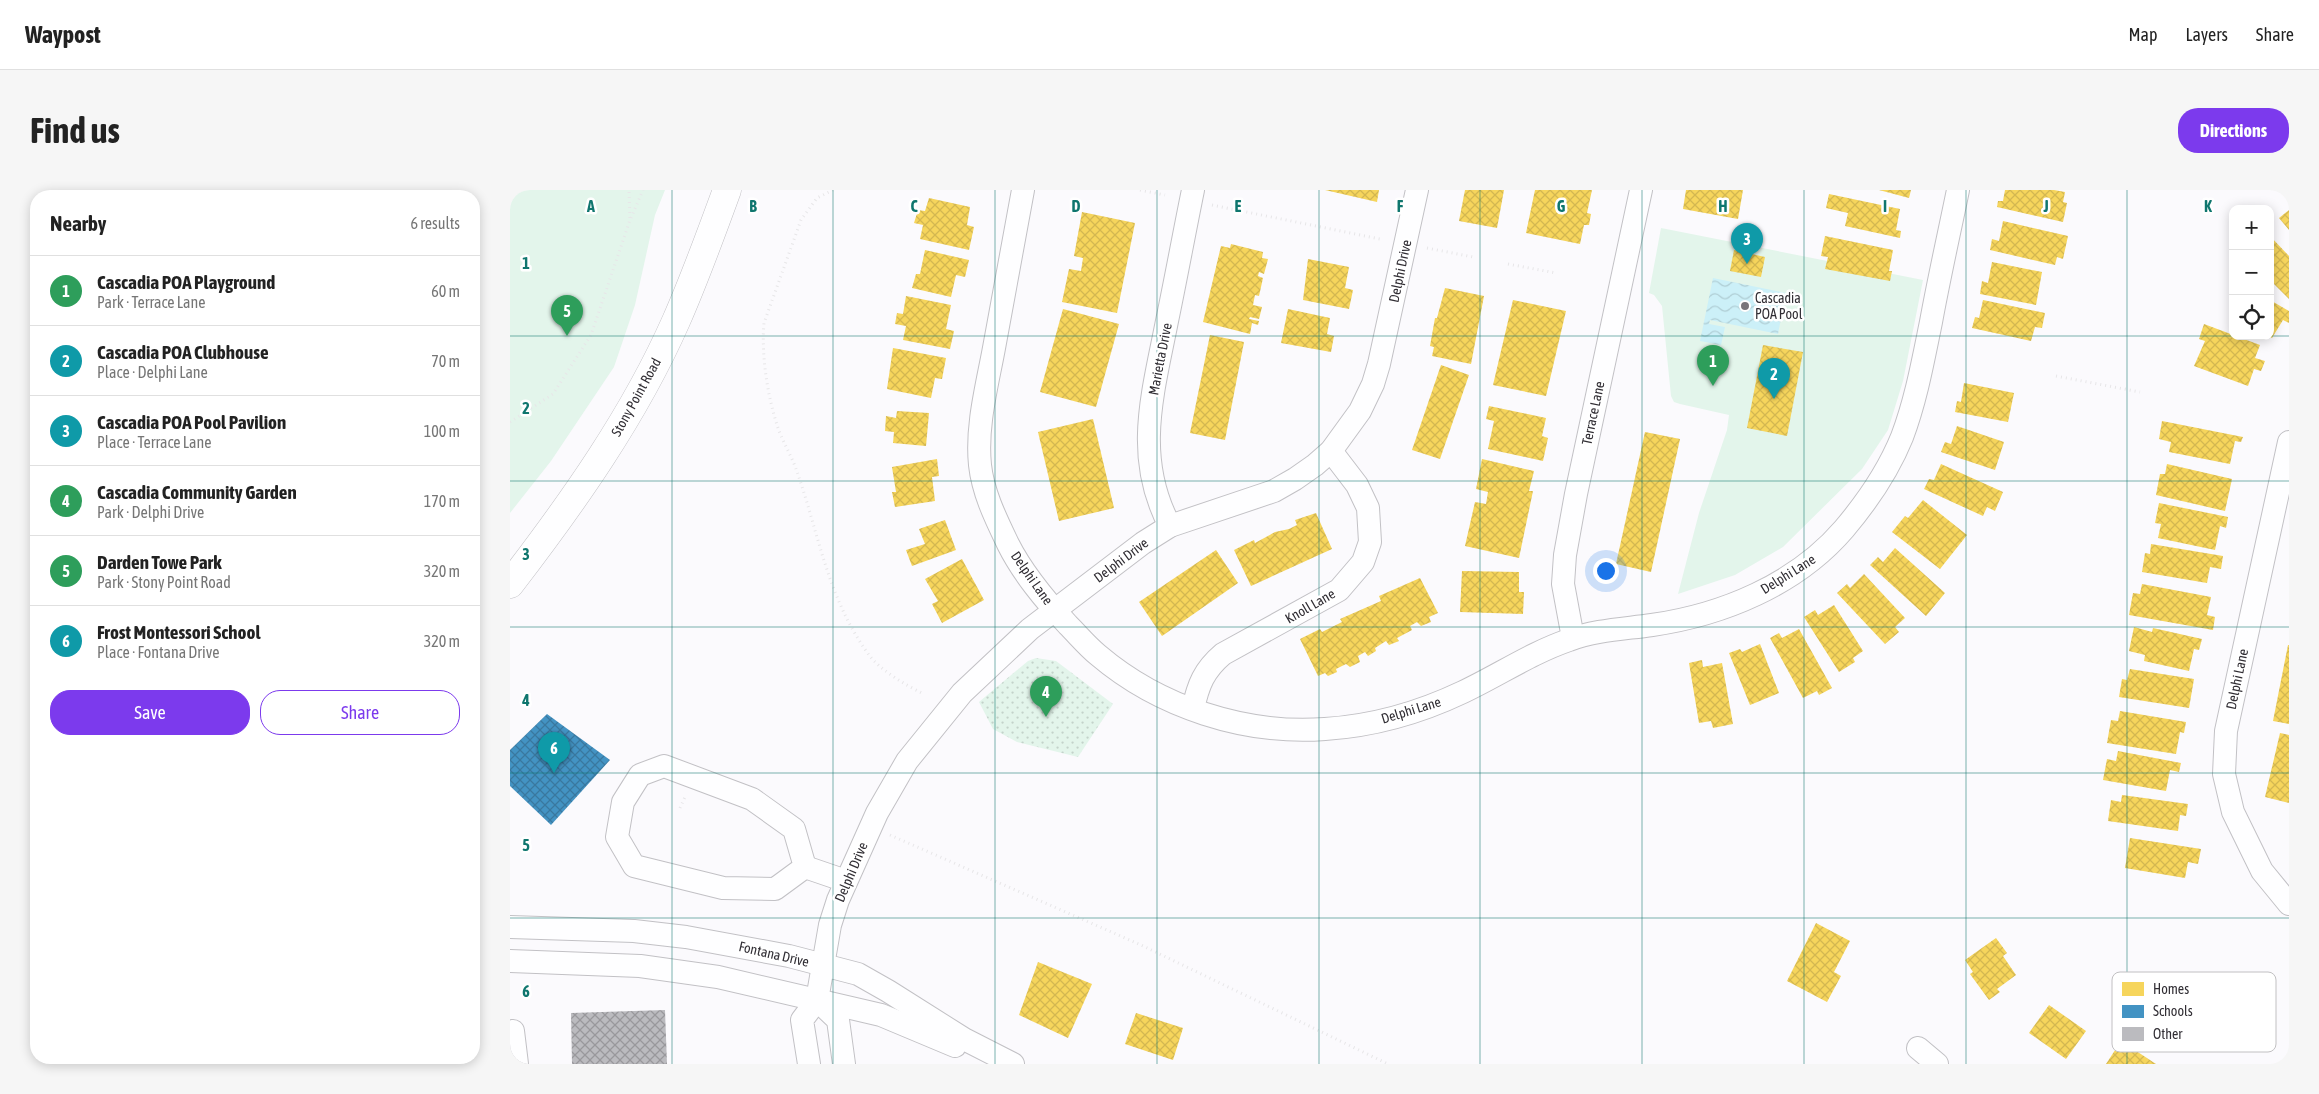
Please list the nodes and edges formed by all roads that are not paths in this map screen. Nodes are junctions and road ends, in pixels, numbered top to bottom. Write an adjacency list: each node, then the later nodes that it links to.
1 (727, 190): 10 (main road, Stony Point Road)
2 (1023, 190): 11 (street, Delphi Lane)
3 (1193, 190): 9 (street, Marietta Drive)
4 (1417, 190): 8 (street, Delphi Drive)
5 (1641, 190): 12 (street, Terrace Lane)
6 (1958, 190): 12 (street, Delphi Lane)
7 (2289, 442): 16 (street, Delphi Lane)
8 (1331, 450): 9 (street, Delphi Drive); 13 (street, Knoll Lane)
9 (1170, 526): 11 (street, Delphi Drive)
10 (510, 584)
11 (1055, 611): 13 (street, Delphi Lane); 15 (street, Delphi Drive)
12 (1573, 638): 13 (street, Delphi Lane)
13 (1193, 709)
14 (805, 867): 14 (street); 15 (street)
15 (846, 881): 19 (street, Delphi Drive)
16 (2289, 904)
17 (510, 927): 19 (street, Fontana Drive)
18 (510, 961): 20 (street)
19 (823, 965): 20 (street, Delphi Drive); 27 (street, Fontana Drive)
20 (817, 1000): 24 (street); 25 (street); 26 (street)
21 (513, 1031): 23 (street)
22 (1918, 1048): 28 (street)
23 (517, 1064)
24 (810, 1064)
25 (844, 1064)
26 (998, 1064)
27 (1013, 1064)
28 (1936, 1064)

